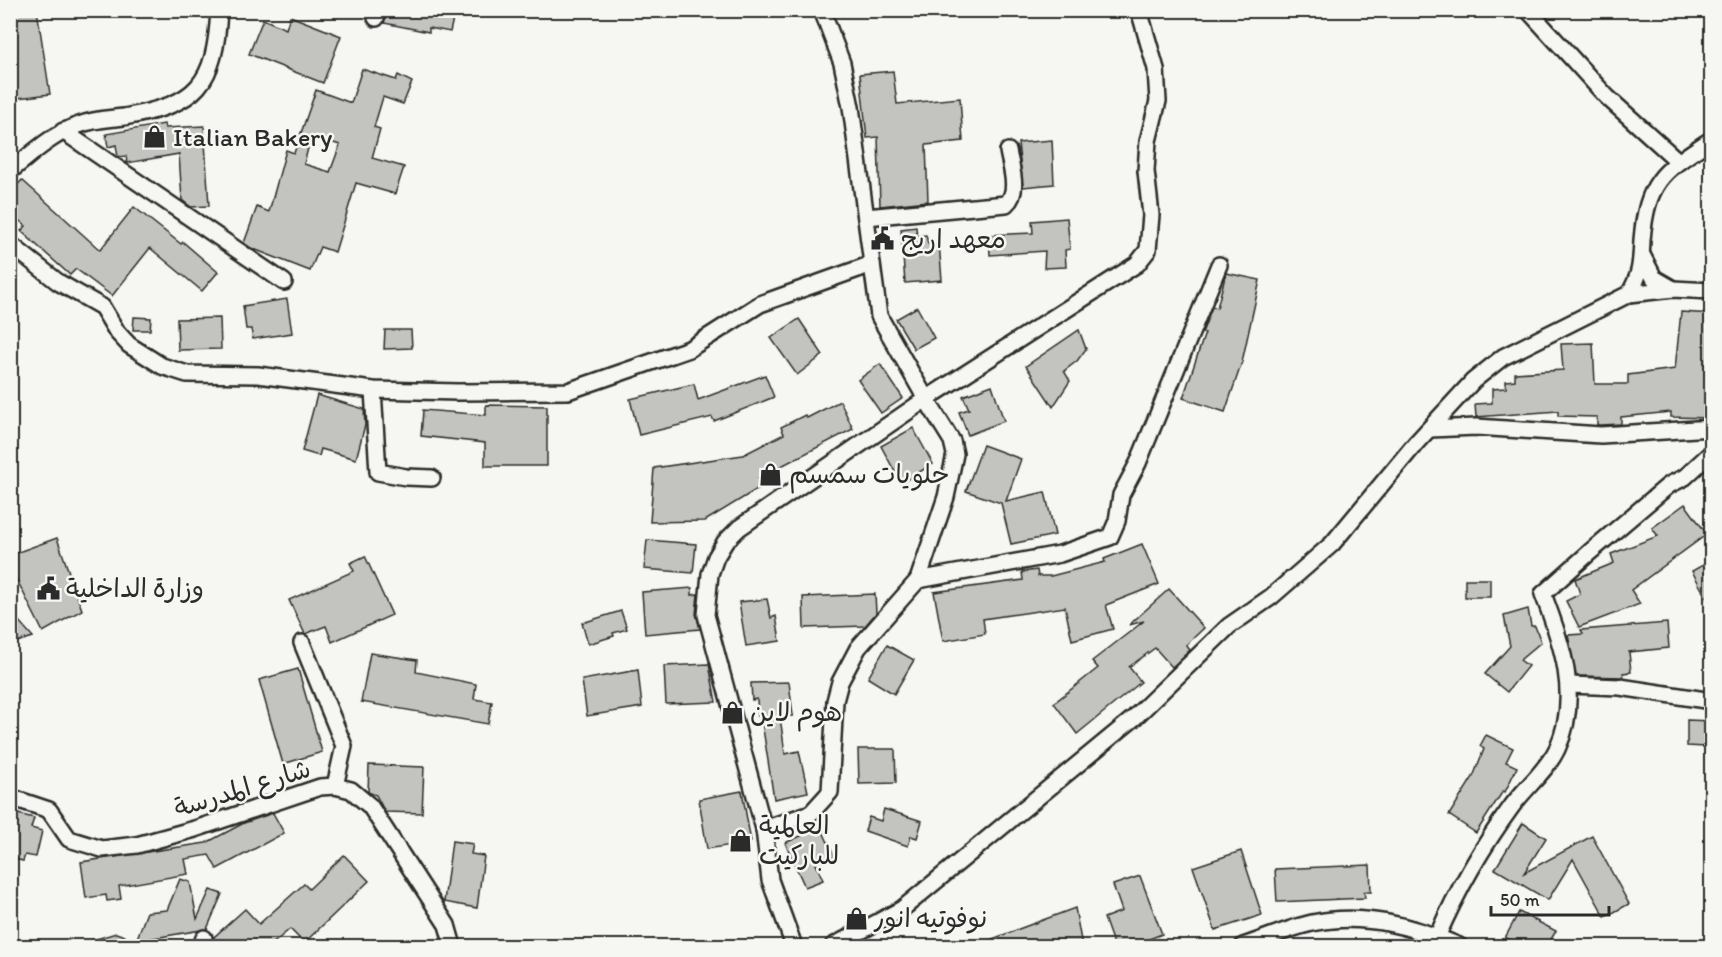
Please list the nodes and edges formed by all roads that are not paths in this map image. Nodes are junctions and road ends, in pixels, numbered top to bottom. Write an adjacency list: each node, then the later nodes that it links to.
1 (219, 10): 5 (street)
2 (822, 10): 10 (street)
3 (1139, 10): 20 (street)
4 (1528, 10): 8 (street)
5 (63, 131): 9 (street); 15 (street)
6 (1712, 139): 8 (street)
7 (1008, 151): 10 (street)
8 (1678, 161): 12 (street)
9 (10, 171)
10 (866, 217): 13 (street)
11 (10, 244): 19 (street)
12 (1641, 252): 16 (street); 18 (street)
13 (872, 264): 19 (street); 20 (street)
14 (1219, 265): 25 (street)
15 (284, 282)
16 (1673, 290): 17 (street); 18 (street)
17 (1712, 291)
18 (1629, 294): 22 (street)
19 (373, 390): 24 (street)
20 (926, 399): 25 (street); 31 (street)
21 (1712, 428): 22 (street)
22 (1430, 429): 35 (street)
23 (1712, 452): 27 (street)
24 (432, 478)
25 (918, 580): 31 (street)
26 (302, 644): 29 (street)
27 (1569, 685): 28 (street); 32 (street)
28 (1712, 700)
29 (335, 786): 30 (street, شارع المدرسة); 33 (street, شارع المدرسة)
30 (10, 797)
31 (764, 829): 34 (street)
32 (1437, 937): 36 (street); 37 (street)
33 (453, 946)
34 (794, 946)
35 (833, 946)
36 (1243, 946)
37 (1459, 946)

